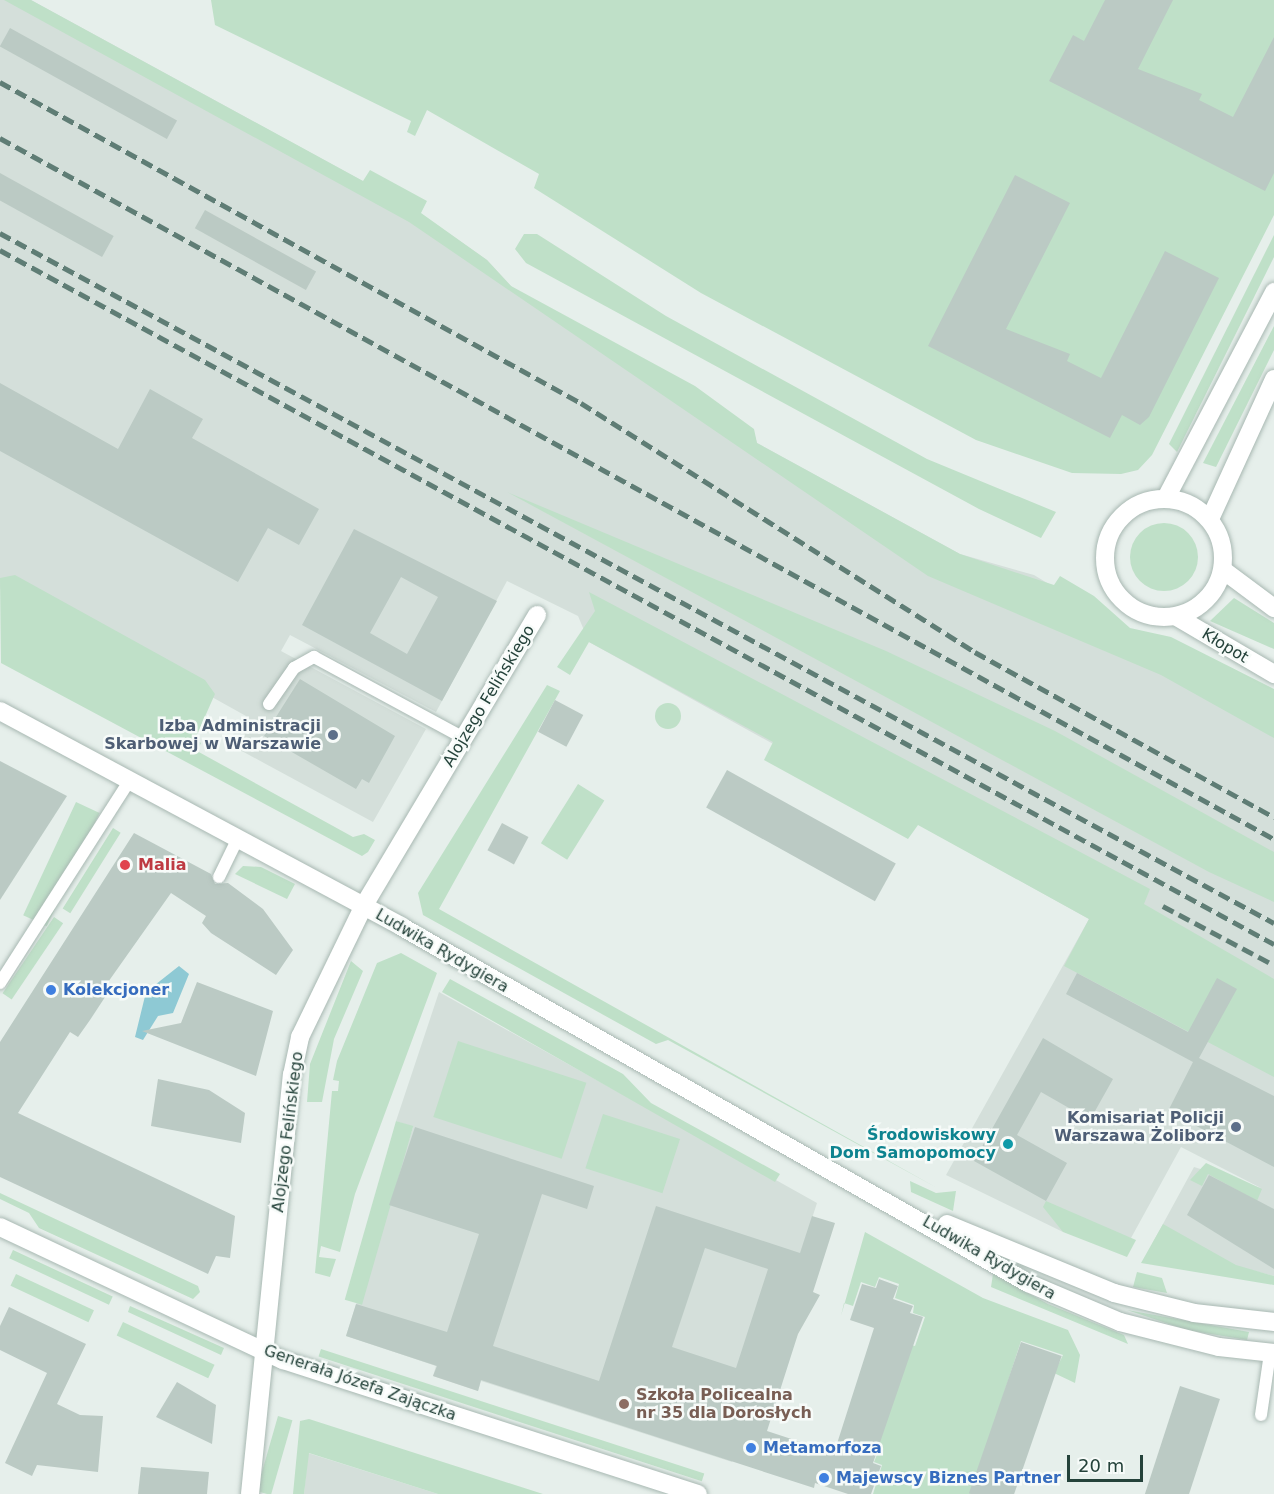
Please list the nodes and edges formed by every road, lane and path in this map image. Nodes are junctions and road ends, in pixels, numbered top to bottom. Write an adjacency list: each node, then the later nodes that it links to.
1 (1274, 292): 3 (street)
2 (1274, 379): 4 (street)
3 (1166, 498): 4 (street); 8 (street)
4 (1210, 519): 5 (street)
5 (1223, 570): 6 (street); 8 (street)
6 (1274, 608)
7 (537, 615): 12 (street, Alojzego Felińskiego)
8 (1177, 616): 9 (street, Kłopot)
9 (1274, 674)
10 (269, 704): 12 (lane)
11 (0, 711): 13 (street, Ludwika Rydygiera)
12 (464, 738): 16 (street, Alojzego Felińskiego)
13 (130, 780): 14 (street, Ludwika Rydygiera); 17 (lane)
14 (238, 838): 15 (lane); 16 (street, Ludwika Rydygiera)
15 (219, 877)
16 (363, 907): 18 (street, Ludwika Rydygiera); 23 (street, Alojzego Felińskiego)
17 (0, 983)
18 (882, 1196): 20 (street, Ludwika Rydygiera); 21 (street, Ludwika Rydygiera)
19 (0, 1227): 23 (street, Generała Józefa Zajączka)
20 (1113, 1293): 21 (street); 22 (street, Ludwika Rydygiera)
21 (1104, 1317): 24 (street, Ludwika Rydygiera)
22 (1274, 1322)
23 (264, 1352): 26 (street, Alojzego Felińskiego); 27 (street, Generała Józefa Zajączka)
24 (1272, 1353): 25 (lane)
25 (1261, 1415)
26 (250, 1494)
27 (698, 1494)

